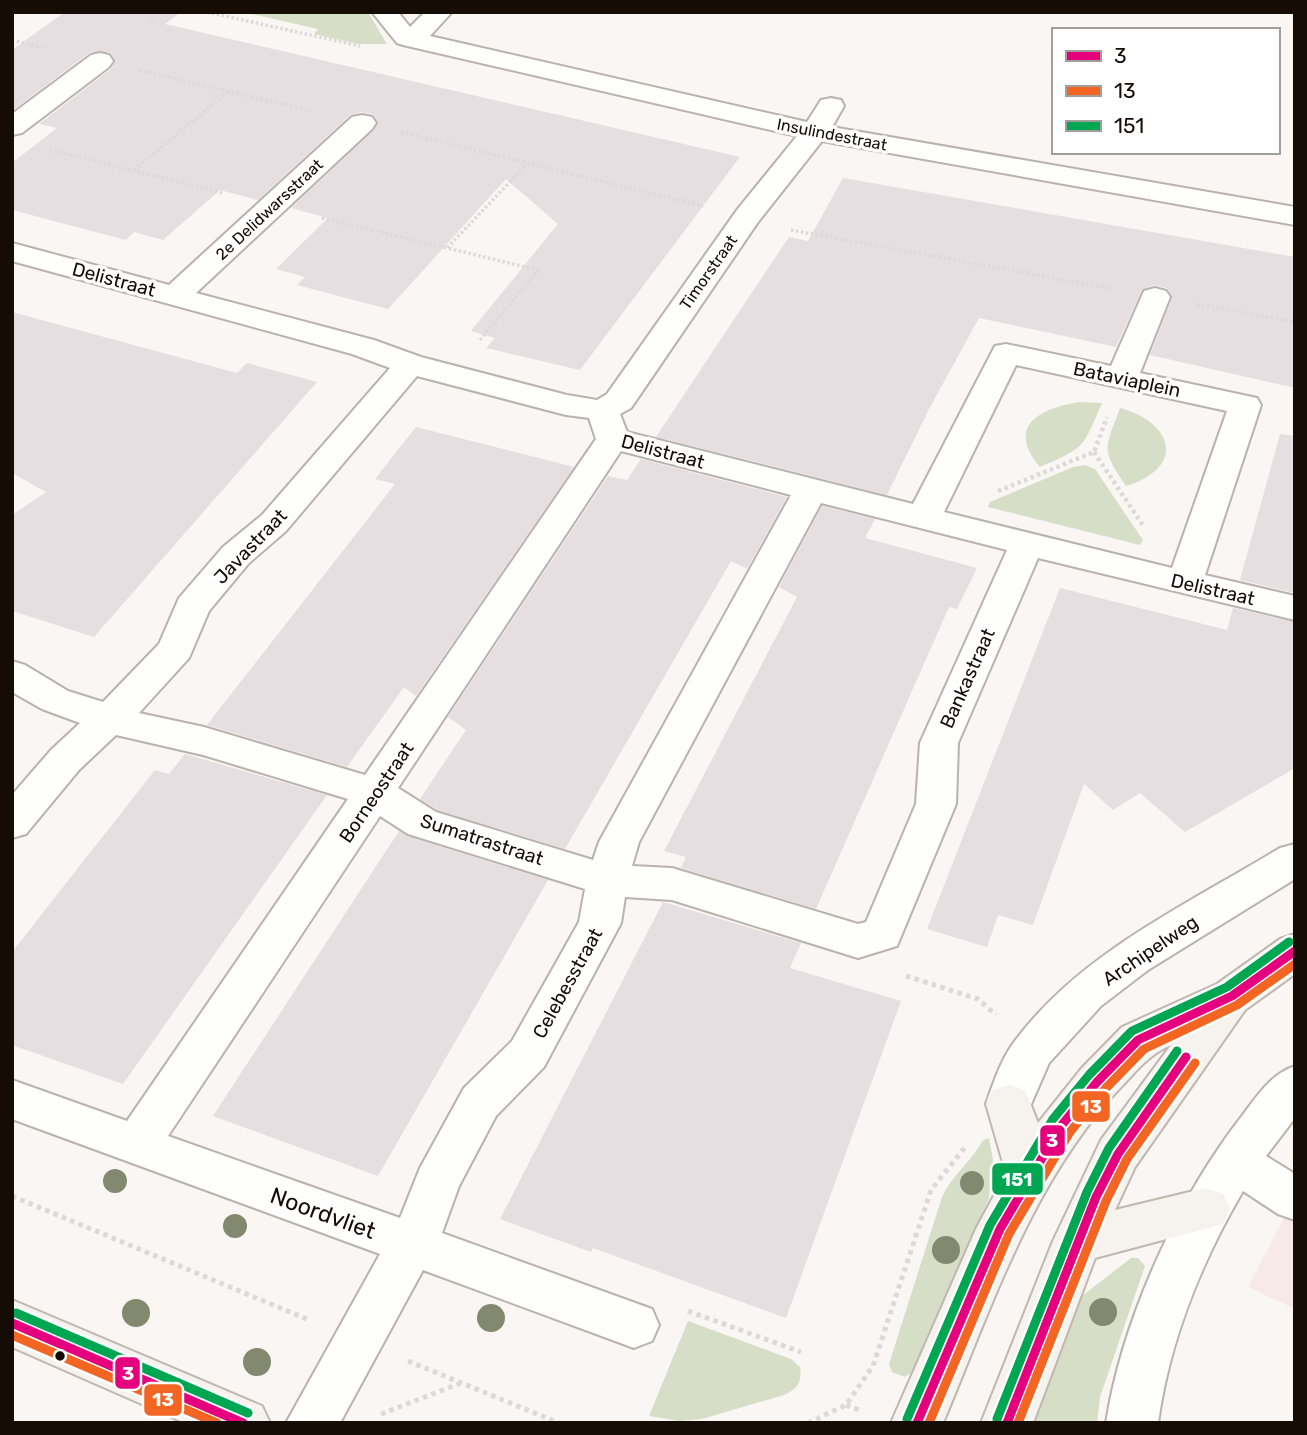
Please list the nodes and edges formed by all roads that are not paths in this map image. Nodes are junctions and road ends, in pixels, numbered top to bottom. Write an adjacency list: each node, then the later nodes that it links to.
1 (384, 12): 3 (street, Insulindestraat)
2 (440, 12): 3 (street)
3 (412, 40): 8 (street, Insulindestraat)
4 (100, 61): 7 (street)
5 (831, 106): 8 (street, Timorstraat)
6 (362, 123): 11 (street, 2e Delidwarsstraat)
7 (12, 127)
8 (815, 132): 9 (street, Insulindestraat); 15 (street, Timorstraat)
9 (1295, 216)
10 (12, 252): 11 (street, Delistraat)
11 (175, 296): 13 (street, Delistraat)
12 (1155, 297): 14 (street)
13 (410, 364): 15 (street, Delistraat); 22 (street, Javastraat)
14 (1122, 378): 17 (street, Bataviaplein); 19 (street, Bataviaplein)
15 (608, 424): 16 (street, Delistraat); 23 (street, Borneostraat)
16 (811, 489): 17 (street, Delistraat); 26 (street, Celebesstraat)
17 (924, 517): 18 (street, Delistraat)
18 (1027, 544): 19 (street, Delistraat); 27 (street, Bankastraat)
19 (1185, 582): 20 (street, Delistraat)
20 (1295, 608)
21 (12, 674): 22 (street, Sumatrastraat)
22 (109, 719): 23 (street, Sumatrastraat); 24 (street, Javastraat)
23 (376, 793): 26 (street, Sumatrastraat); 33 (street, Borneostraat)
24 (12, 823)
25 (1295, 859): 32 (street, Archipelweg)
26 (607, 880): 27 (street, Sumatrastraat); 39 (street, Celebesstraat)
27 (870, 938)
28 (1295, 951): 29 (main road)
29 (1231, 996): 35 (main road); 38 (main road)
30 (1295, 1085): 34 (street)
31 (12, 1099): 33 (street, Noordvliet)
32 (1010, 1104): 35 (main road)
33 (137, 1144): 39 (street, Noordvliet)
34 (1235, 1161): 36 (street); 37 (street)
35 (1030, 1175): 44 (main road)
36 (1295, 1199)
37 (1206, 1209): 38 (main road); 46 (street)
38 (1077, 1241): 45 (main road)
39 (411, 1245): 41 (street, Noordvliet); 43 (street, Celebesstraat)
40 (12, 1323): 42 (main road)
41 (634, 1325)
42 (244, 1423)
43 (312, 1423)
44 (918, 1423)
45 (1007, 1423)
46 (1132, 1423)

